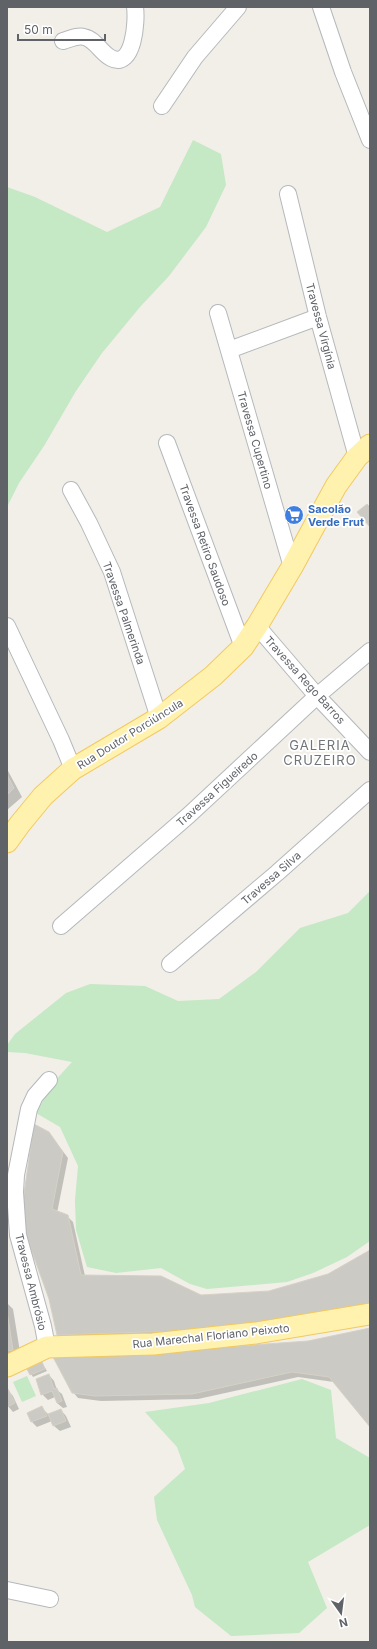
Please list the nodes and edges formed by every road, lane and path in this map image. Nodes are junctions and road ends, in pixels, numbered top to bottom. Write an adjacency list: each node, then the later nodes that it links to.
1 (135, 7): 4 (street)
2 (238, 7): 5 (street)
3 (321, 7): 6 (street)
4 (63, 41)
5 (162, 106)
6 (370, 140)
7 (288, 194): 9 (street, Travessa Virgínia)
8 (218, 314): 10 (street, Travessa Cupertino)
9 (318, 317): 10 (street); 12 (street, Travessa Virgínia)
10 (229, 350): 14 (street, Travessa Cupertino)
11 (167, 443): 17 (street, Travessa Retiro Saudoso)
12 (364, 451): 14 (main road, Rua Doutor Porciúncula)
13 (71, 490): 20 (street, Travessa Palmerinda)
14 (292, 567): 16 (main road, Rua Doutor Porciúncula)
15 (7, 626): 22 (street)
16 (257, 626): 17 (main road, Rua Doutor Porciúncula); 19 (street, Travessa Rego Barros)
17 (243, 647): 20 (main road, Rua Doutor Porciúncula)
18 (370, 651): 19 (street, Travessa Figueiredo)
19 (317, 696): 21 (street, Travessa Rego Barros); 25 (street, Travessa Figueiredo)
20 (159, 718): 22 (main road, Rua Doutor Porciúncula)
21 (370, 752)
22 (73, 769): 24 (main road, Rua Doutor Porciúncula)
23 (370, 790): 26 (street, Travessa Silva)
24 (7, 842)
25 (61, 926)
26 (170, 964)
27 (49, 1080): 29 (street, Travessa Ambrósio)
28 (370, 1314): 29 (main road, Rua Marechal Floriano Peixoto)
29 (47, 1347): 30 (main road, Rua Marechal Floriano Peixoto)
30 (7, 1366)
31 (7, 1590): 32 (street)
32 (50, 1599)

